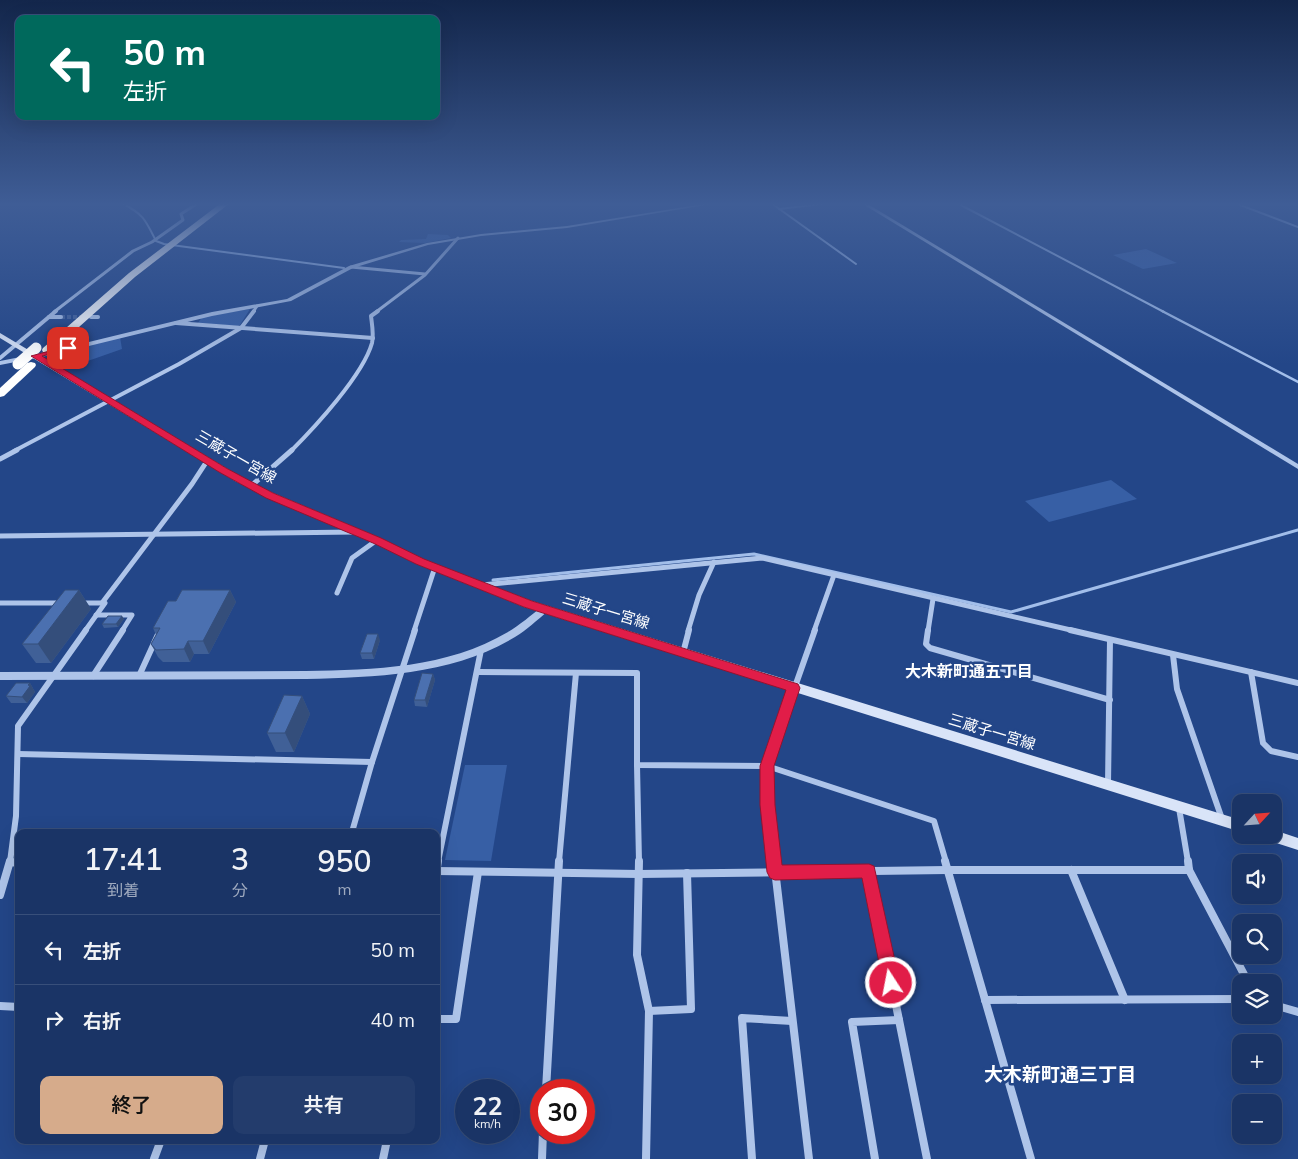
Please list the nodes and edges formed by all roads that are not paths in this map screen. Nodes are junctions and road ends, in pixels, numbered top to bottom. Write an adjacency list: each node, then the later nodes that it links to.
1 (125, 257): 10 (street)
2 (151, 257): 18 (highway)
3 (384, 257): 6 (street)
4 (441, 257): 7 (street)
5 (952, 257): 26 (street)
6 (351, 267): 7 (street); 8 (street)
7 (425, 274): 16 (street)
8 (257, 306): 13 (street); 14 (street)
9 (98, 316): 12 (street)
10 (48, 317): 11 (street); 17 (street)
11 (61, 317)
12 (91, 317)
13 (171, 323): 14 (street); 18 (street)
14 (242, 328): 16 (street); 23 (street)
15 (0, 335): 17 (main road, 三蔵子一宮線)
16 (373, 338): 27 (street)
17 (15, 345): 18 (main road, 三蔵子一宮線); 19 (street)
18 (37, 354): 20 (street); 21 (highway, bridge); 22 (highway); 23 (main road, 三蔵子一宮線)
19 (0, 358)
20 (0, 363)
21 (0, 381)
22 (0, 394)
23 (109, 402): 24 (street); 25 (main road, 三蔵子一宮線)
24 (0, 459)
25 (207, 461): 27 (main road, 三蔵子一宮線); 29 (street)
26 (1298, 467)
27 (251, 486): 28 (main road, 三蔵子一宮線)
28 (357, 532): 29 (street); 31 (main road, 三蔵子一宮線)
29 (154, 534): 30 (street); 39 (street)
30 (0, 536)
31 (377, 540): 33 (main road, 三蔵子一宮線); 36 (street)
32 (714, 562): 34 (street); 35 (street); 45 (street)
33 (435, 567): 35 (main road, 三蔵子一宮線); 47 (street)
34 (834, 575): 37 (street); 56 (street)
35 (480, 585): 40 (main road, 三蔵子一宮線)
36 (337, 593)
37 (933, 598): 43 (street); 57 (street)
38 (0, 603): 39 (street)
39 (102, 603): 41 (street)
40 (545, 609): 44 (street); 45 (main road, 三蔵子一宮線)
41 (96, 615): 52 (street); 53 (street)
42 (163, 623): 54 (street)
43 (1110, 640): 46 (street); 57 (street)
44 (481, 650): 47 (street); 48 (street)
45 (683, 653): 56 (main road, 三蔵子一宮線)
46 (1174, 655): 49 (street); 65 (street)
47 (401, 670): 54 (street); 60 (street)
48 (478, 672): 50 (street); 70 (street)
49 (1251, 672): 55 (street); 59 (street)
50 (576, 673): 61 (street); 79 (street)
51 (0, 676): 52 (street)
52 (54, 676): 53 (street); 58 (street)
53 (93, 676): 54 (street)
54 (139, 676)
55 (1298, 683)
56 (794, 688): 62 (street); 63 (main road, 三蔵子一宮線)
57 (1110, 700): 63 (street)
58 (18, 754): 60 (street); 71 (street)
59 (1298, 757)
60 (372, 762): 67 (street)
61 (636, 765): 62 (street); 82 (street)
62 (767, 766): 73 (street); 80 (street)
63 (1108, 785): 64 (main road, 三蔵子一宮線)
64 (1179, 807): 65 (main road, 三蔵子一宮線); 75 (street)
65 (1222, 820): 66 (main road, 三蔵子一宮線)
66 (1232, 823)
67 (353, 829)
68 (1282, 839): 69 (main road)
69 (1298, 844)
70 (440, 853)
71 (10, 862): 72 (street); 83 (street)
72 (15, 863)
73 (947, 870): 74 (street); 76 (street); 86 (street)
74 (1071, 870): 75 (street); 87 (street)
75 (1189, 870): 84 (street)
76 (869, 871): 80 (street); 95 (street)
77 (440, 872): 78 (street)
78 (478, 872): 79 (street); 93 (street)
79 (558, 872): 82 (street); 96 (street)
80 (775, 872): 81 (street); 94 (street)
81 (687, 873): 82 (street); 91 (street)
82 (639, 874): 91 (street)
83 (0, 895)
84 (1244, 974)
85 (1232, 999): 87 (street)
86 (985, 1000): 87 (street); 110 (street)
87 (1124, 1000)
88 (0, 1006): 89 (street)
89 (15, 1007)
90 (1282, 1007): 92 (street)
91 (649, 1011): 105 (street)
92 (1298, 1012)
93 (440, 1019)
94 (792, 1020): 106 (street); 107 (street)
95 (899, 1020): 108 (street); 109 (street)
96 (547, 1079)
97 (160, 1144): 101 (street)
98 (264, 1144): 102 (street)
99 (386, 1144): 103 (street)
100 (543, 1144): 104 (street)
101 (154, 1159)
102 (260, 1159)
103 (383, 1159)
104 (542, 1159)
105 (646, 1159)
106 (752, 1159)
107 (809, 1159)
108 (874, 1159)
109 (927, 1159)
110 (1031, 1159)

